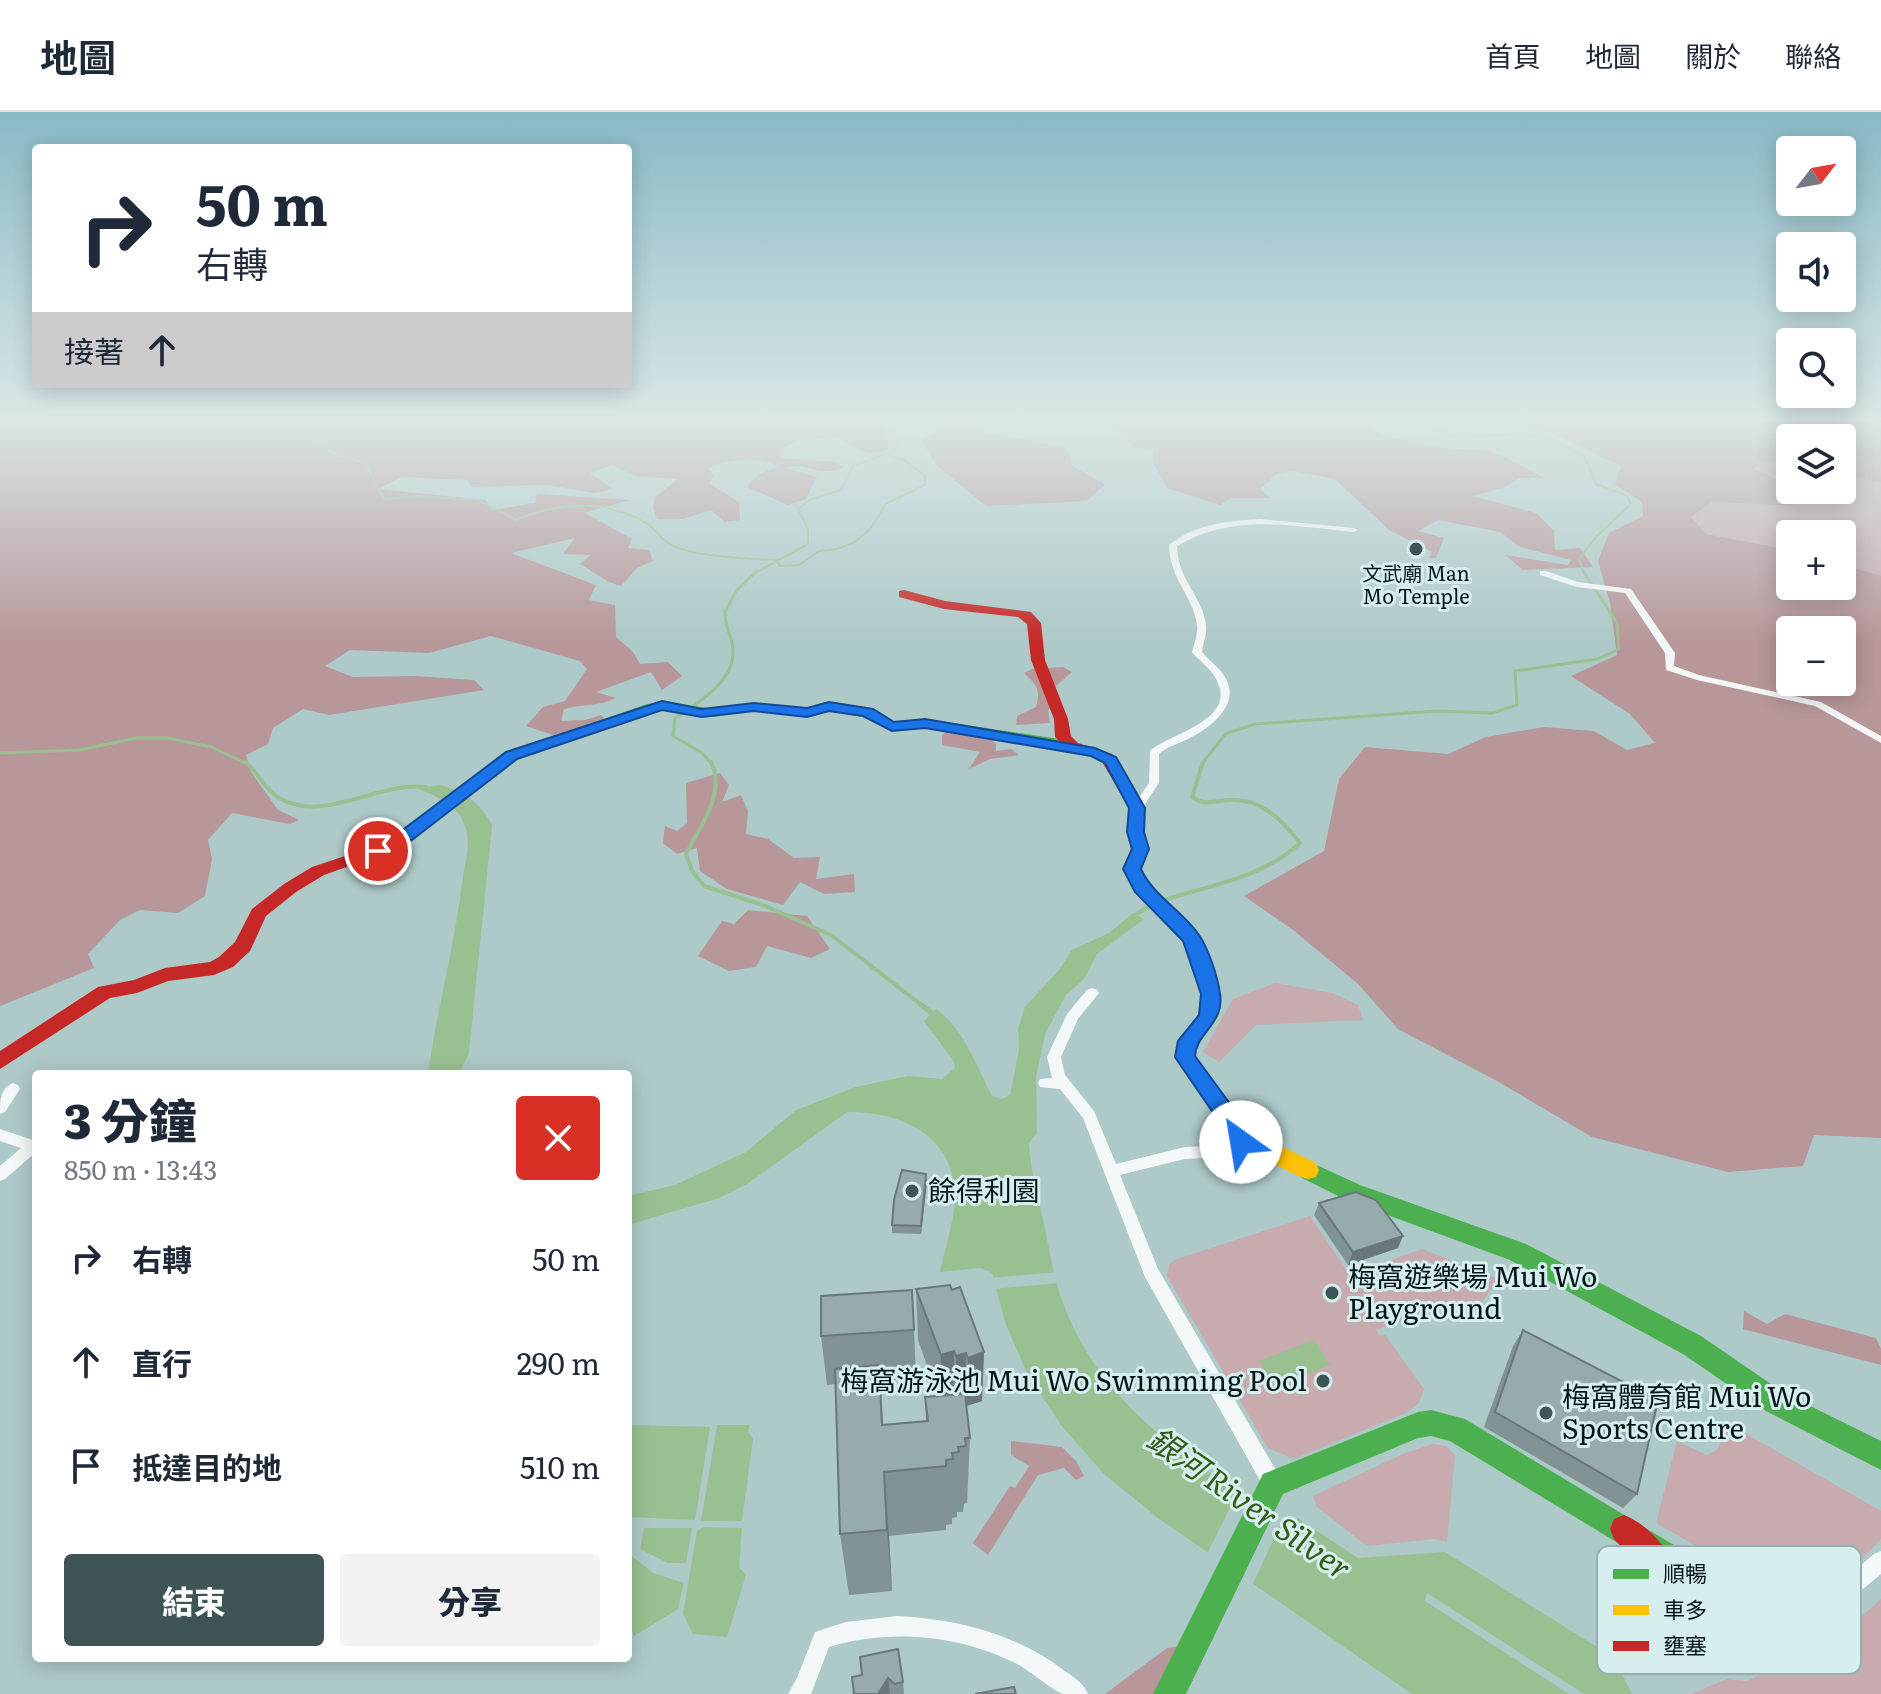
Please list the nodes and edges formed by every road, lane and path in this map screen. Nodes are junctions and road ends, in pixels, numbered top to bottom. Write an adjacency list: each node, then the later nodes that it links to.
1 (1354, 530): 7 (street)
2 (1543, 573): 5 (street)
3 (904, 594): 4 (street)
4 (1067, 739): 6 (street); 10 (street)
5 (1881, 740)
6 (1125, 783): 7 (street); 8 (street)
7 (1154, 783): 8 (street)
8 (1137, 808): 16 (street)
9 (1092, 993): 12 (street)
10 (0, 1061)
11 (1045, 1083): 12 (street)
12 (1061, 1084): 19 (street)
13 (13, 1089): 14 (street)
14 (0, 1108)
15 (0, 1135): 17 (street)
16 (1243, 1138): 19 (street); 21 (street)
17 (32, 1146)
18 (32, 1147): 20 (street)
19 (1113, 1171): 22 (street)
20 (0, 1175)
21 (1881, 1456)
22 (1269, 1491): 23 (street); 30 (street)
23 (1624, 1529): 24 (street); 25 (street)
24 (1642, 1546)
25 (1650, 1546)
26 (1881, 1561): 27 (street)
27 (1861, 1578)
28 (798, 1694): 29 (street)
29 (1078, 1694)
30 (1169, 1694)

